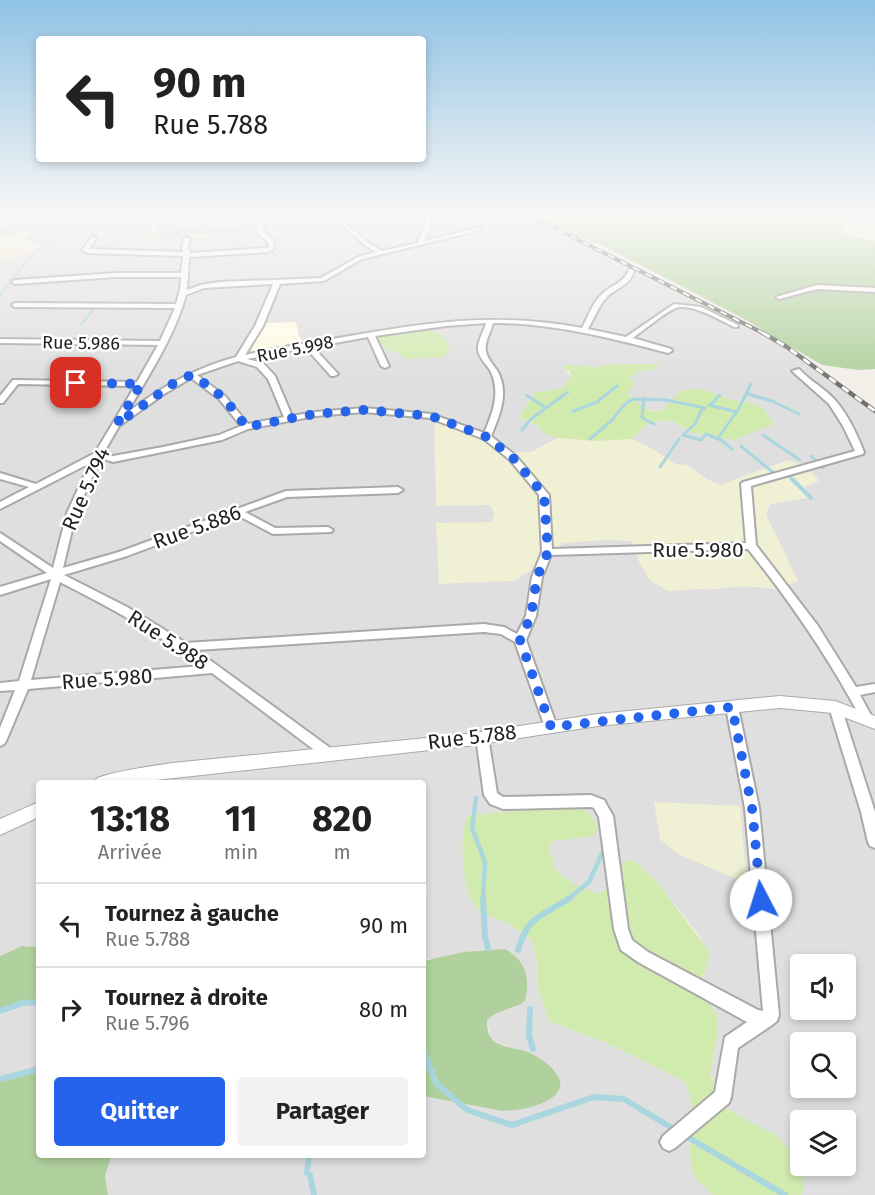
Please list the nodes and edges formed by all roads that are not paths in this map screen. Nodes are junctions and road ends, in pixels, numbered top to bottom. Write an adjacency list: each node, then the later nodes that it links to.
1 (333, 273): 5 (street)
2 (631, 273): 13 (street)
3 (185, 275): 4 (street); 7 (street, Rue 5.794)
4 (15, 282)
5 (277, 282): 7 (street); 20 (street)
6 (875, 290): 8 (street)
7 (183, 294): 10 (street, Rue 5.794)
8 (779, 297)
9 (15, 305): 10 (street)
10 (179, 306): 17 (street, Rue 5.794)
11 (490, 321): 13 (street, Rue 5.998); 14 (street, Rue 5.998); 30 (street)
12 (736, 326): 15 (street)
13 (584, 330): 15 (street, Rue 5.998)
14 (371, 335): 18 (street, Rue 5.998); 21 (street)
15 (627, 339): 19 (street, Rue 5.998)
16 (0, 341): 17 (street, Rue 5.986)
17 (161, 343): 25 (street, Rue 5.794)
18 (308, 345): 20 (street, Rue 5.998); 23 (street)
19 (668, 351)
20 (239, 359): 24 (street, Rue 5.998); 27 (street)
21 (385, 366)
22 (796, 371): 39 (street)
23 (334, 374)
24 (191, 375): 28 (street, Rue 5.998); 29 (street)
25 (141, 384): 26 (street); 28 (street, Rue 5.794)
26 (0, 401)
27 (289, 419): 29 (street); 30 (street)
28 (117, 424): 31 (street, Rue 5.794)
29 (246, 427): 31 (street)
30 (487, 437): 40 (street)
31 (98, 455): 33 (street); 41 (street, Rue 5.794)
32 (0, 476): 33 (street)
33 (38, 487): 35 (street)
34 (398, 490): 36 (street, Rue 5.886)
35 (0, 506)
36 (238, 512): 37 (street); 41 (street, Rue 5.886)
37 (328, 530)
38 (0, 536): 41 (street, Rue 5.988)
39 (751, 546): 40 (street, Rue 5.980); 49 (street, Rue 5.980)
40 (548, 552): 43 (street)
41 (56, 575): 42 (street, Rue 5.886); 44 (street, Rue 5.988); 46 (street, Rue 5.794)
42 (0, 591)
43 (520, 640): 44 (street); 53 (street)
44 (184, 647): 45 (street, Rue 5.988)
45 (214, 669): 46 (street, Rue 5.980); 56 (street, Rue 5.988)
46 (24, 685): 47 (street, Rue 5.980); 55 (street, Rue 5.794)
47 (0, 687)
48 (875, 688): 49 (street)
49 (854, 692): 52 (street, Rue 5.980)
50 (732, 707): 51 (street, Rue 5.788); 53 (street, Rue 5.788); 61 (street)
51 (835, 707): 52 (street, Rue 5.788); 60 (street)
52 (871, 721)
53 (551, 727): 54 (street, Rue 5.788)
54 (482, 737): 56 (street, Rue 5.788); 61 (street)
55 (0, 741)
56 (329, 754): 57 (street, Rue 5.788)
57 (115, 780)
58 (36, 809): 59 (street)
59 (0, 827)
60 (875, 842)
61 (766, 1019): 62 (street)
62 (669, 1142)

